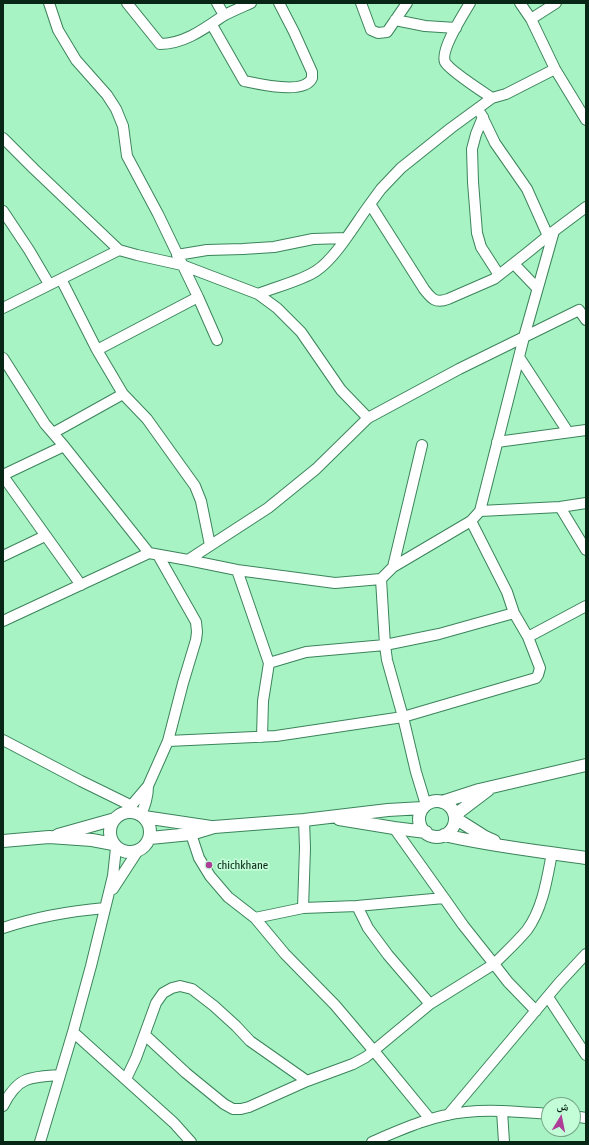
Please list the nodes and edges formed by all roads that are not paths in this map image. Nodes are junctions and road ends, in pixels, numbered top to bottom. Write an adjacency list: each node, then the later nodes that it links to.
1 (49, 3): 27 (street)
2 (126, 3): 14 (street)
3 (217, 3): 11 (street)
4 (251, 3): 11 (street)
5 (279, 3): 14 (street)
6 (361, 3): 13 (street)
7 (407, 3): 13 (street)
8 (520, 3): 12 (street)
9 (556, 3): 12 (street)
10 (468, 4): 15 (street)
11 (224, 16): 14 (street)
12 (531, 18): 16 (street)
13 (395, 20): 15 (street)
14 (212, 25)
15 (456, 28): 17 (street)
16 (555, 69): 17 (street); 19 (street)
17 (492, 98): 18 (street)
18 (481, 113): 21 (street); 24 (street); 30 (street)
19 (586, 120)
20 (3, 138): 26 (street)
21 (370, 204): 25 (street); 30 (street)
22 (586, 207): 24 (street)
23 (3, 211): 32 (street)
24 (551, 234): 28 (street); 33 (street)
25 (346, 238): 27 (street); 34 (street)
26 (119, 250): 29 (street); 31 (street)
27 (177, 255): 29 (street)
28 (514, 264): 30 (street); 33 (street)
29 (182, 265): 34 (street); 35 (street)
30 (499, 275)
31 (61, 279): 32 (street); 41 (street)
32 (49, 284): 36 (street)
33 (537, 288): 39 (street)
34 (258, 294): 45 (street)
35 (198, 297): 40 (street); 41 (street)
36 (3, 308)
37 (583, 308): 38 (street); 39 (street)
38 (586, 320)
39 (524, 337): 42 (street); 45 (street)
40 (217, 340)
41 (97, 350): 44 (street)
42 (519, 357): 47 (street); 49 (street)
43 (3, 358): 48 (street)
44 (123, 394): 48 (street); 58 (street)
45 (368, 418): 58 (street)
46 (586, 430): 47 (street)
47 (568, 432): 49 (street)
48 (53, 433): 51 (street)
49 (497, 442): 55 (street)
50 (422, 445): 63 (street)
51 (64, 446): 52 (street); 60 (street)
52 (3, 475): 57 (street)
53 (586, 503): 54 (street)
54 (560, 506): 55 (street); 59 (street)
55 (480, 511): 56 (street)
56 (472, 522): 63 (street); 68 (street)
57 (45, 536): 61 (street); 66 (street)
58 (210, 545): 62 (street)
59 (586, 550)
60 (153, 554): 62 (street); 66 (street); 76 (street)
61 (3, 556)
62 (188, 560): 64 (street)
63 (393, 567): 65 (street)
64 (237, 570): 65 (street); 72 (street)
65 (381, 579): 71 (street)
66 (81, 585): 69 (street)
67 (586, 606): 70 (street)
68 (514, 613): 70 (street); 71 (street)
69 (3, 621)
70 (528, 637): 73 (street)
71 (385, 645): 72 (street); 73 (street)
72 (269, 663): 74 (street)
73 (403, 717): 74 (street); 81 (street)
74 (262, 737): 76 (street)
75 (3, 740): 82 (street)
76 (168, 741): 78 (street)
77 (586, 765): 79 (main road)
78 (148, 786): 82 (street); 83 (street)
79 (492, 787): 80 (main road); 85 (main road)
80 (442, 802): 81 (main road); 85 (main road)
81 (425, 806): 84 (main road); 89 (main road)
82 (124, 812): 83 (main road); 92 (main road); 95 (main road)
83 (142, 816): 87 (main road); 93 (main road)
84 (324, 817): 86 (main road); 88 (main road)
85 (455, 817): 91 (main road); 96 (main road)
86 (304, 820): 87 (main road); 104 (street)
87 (214, 827): 90 (main road)
88 (394, 828): 89 (main road); 101 (street)
89 (426, 832): 91 (main road)
90 (191, 834): 93 (main road); 105 (street)
91 (444, 835): 96 (main road)
92 (49, 837): 94 (main road); 95 (main road)
93 (150, 838): 97 (main road)
94 (3, 841)
95 (115, 846): 97 (main road); 100 (street)
96 (510, 848): 98 (main road)
97 (137, 852): 100 (street)
98 (552, 853): 99 (main road); 108 (street)
99 (586, 858)
100 (108, 895): 103 (street)
101 (444, 898): 102 (street); 108 (street)
102 (357, 906): 104 (street); 110 (street)
103 (105, 908): 106 (street); 112 (street)
104 (303, 908): 105 (street)
105 (255, 918): 114 (street)
106 (3, 928)
107 (586, 954): 109 (street)
108 (494, 964): 110 (street); 111 (street)
109 (548, 997): 111 (street); 115 (street)
110 (430, 1004): 114 (street)
111 (536, 1011): 122 (street)
112 (73, 1032): 116 (street); 117 (street)
113 (145, 1036): 117 (street); 118 (street); 118 (street)
114 (374, 1051): 118 (street); 123 (street)
115 (586, 1055)
116 (60, 1075): 119 (street); 125 (street)
117 (126, 1079): 126 (street)
118 (307, 1081)
119 (3, 1106)
120 (502, 1111): 121 (street); 122 (street); 128 (street)
121 (541, 1113)
122 (448, 1114): 123 (street)
123 (430, 1119): 124 (street)
124 (393, 1138): 127 (street)
125 (40, 1142)
126 (191, 1142)
127 (372, 1142)
128 (504, 1142)

